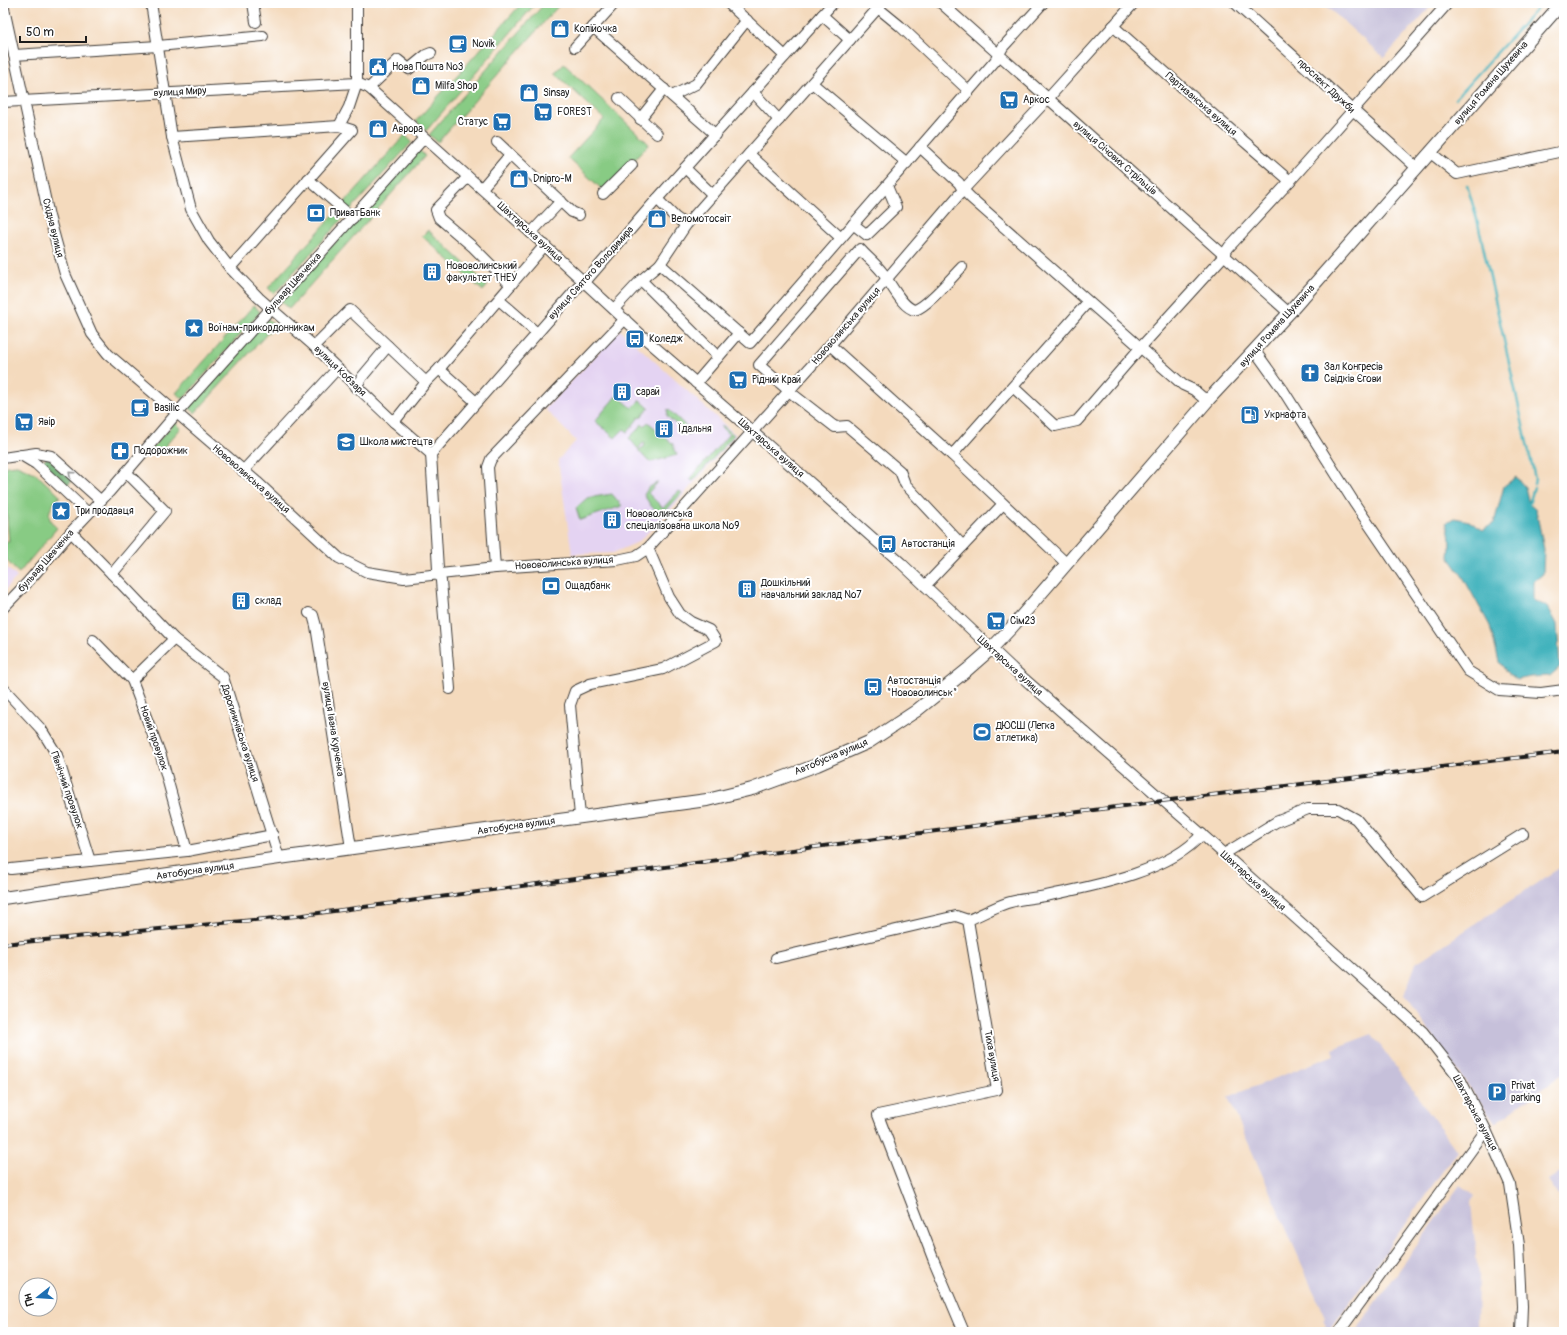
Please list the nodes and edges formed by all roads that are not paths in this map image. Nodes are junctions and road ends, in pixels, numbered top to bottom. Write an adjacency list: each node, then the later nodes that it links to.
1 (151, 3): 21 (street, вулиця Кобзаря)
2 (253, 3): 16 (street)
3 (357, 3): 27 (street)
4 (615, 3): 18 (street)
5 (728, 3): 15 (street)
6 (833, 3): 14 (street, вулиця Святого Володимира)
7 (941, 3): 25 (street, вулиця Січових Стрільців)
8 (1043, 3): 25 (street)
9 (1134, 3): 17 (street, Нововолинська вулиця)
10 (1236, 3): 38 (street, проспект Дружби)
11 (1448, 3): 38 (street)
12 (1562, 3): 49 (main road, вулиця Романа Шухевича)
13 (3, 4): 24 (street, Східна вулиця)
14 (822, 15): 20 (street); 26 (street, вулиця Святого Володимира)
15 (747, 20): 26 (street); 31 (street)
16 (256, 22)
17 (1113, 26): 35 (street, Нововолинська вулиця); 58 (street, Партизанська вулиця)
18 (593, 27): 22 (street); 31 (street)
19 (263, 36): 21 (street)
20 (850, 40): 28 (street); 30 (street)
21 (158, 46): 24 (street); 33 (street, вулиця Кобзаря)
22 (575, 47)
23 (431, 53): 29 (street)
24 (14, 54): 36 (street, Східна вулиця)
25 (998, 54): 30 (street); 35 (street, вулиця Січових Стрільців)
26 (785, 56): 32 (street, вулиця Святого Володимира)
27 (358, 83): 29 (street, Шахтарська вулиця); 33 (street, вулиця Миру); 41 (street)
28 (812, 84): 40 (street); 52 (street)
29 (369, 88): 45 (street, Шахтарська вулиця)
30 (969, 91): 47 (street)
31 (668, 92): 39 (street); 43 (street)
32 (754, 92): 40 (street); 43 (street, вулиця Святого Володимира)
33 (164, 93): 36 (street, вулиця Миру); 44 (street, вулиця Кобзаря)
34 (619, 98): 39 (street)
35 (1048, 99): 61 (street, Нововолинська вулиця); 73 (street, вулиця Січових Стрільців)
36 (24, 101): 37 (street, вулиця Миру); 104 (street, Східна вулиця)
37 (3, 102)
38 (1353, 111): 55 (street, проспект Дружби); 58 (street)
39 (640, 119): 42 (street)
40 (779, 120): 51 (street)
41 (339, 126): 44 (street); 57 (street)
42 (657, 134)
43 (716, 135): 54 (street, вулиця Святого Володимира)
44 (172, 137): 76 (street, вулиця Кобзаря)
45 (424, 138): 56 (street, Шахтарська вулиця); 67 (street, бульвар Шевченка)
46 (497, 142): 50 (street)
47 (920, 147): 52 (street); 61 (street)
48 (1564, 151): 49 (street)
49 (1431, 153): 55 (main road, вулиця Романа Шухевича)
50 (510, 154): 60 (street); 65 (street)
51 (749, 154): 63 (street); 71 (street)
52 (907, 163): 59 (street)
53 (632, 165): 62 (street)
54 (685, 168): 63 (street); 64 (street, вулиця Святого Володимира)
55 (1417, 168): 85 (main road, вулиця Романа Шухевича)
56 (468, 177): 60 (street, Шахтарська вулиця); 80 (street)
57 (308, 180): 67 (street); 76 (street)
58 (1290, 181): 73 (street)
59 (887, 186): 68 (street); 68 (street)
60 (482, 188): 70 (street, Шахтарська вулиця)
61 (963, 190): 77 (street, Нововолинська вулиця); 82 (street)
62 (603, 194)
63 (713, 195): 69 (street)
64 (657, 199): 69 (street); 79 (street, вулиця Святого Володимира)
65 (561, 201): 66 (street); 70 (street)
66 (579, 215)
67 (353, 218): 83 (street, бульвар Шевченка)
68 (853, 224): 71 (street)
69 (686, 226): 74 (street)
70 (531, 233): 72 (street, Шахтарська вулиця)
71 (841, 238): 88 (street)
72 (545, 245): 79 (street, Шахтарська вулиця); 80 (street)
73 (1224, 254): 85 (street, вулиця Січових Стрільців); 92 (street)
74 (660, 264): 78 (street); 88 (street)
75 (962, 267): 77 (street, Нововолинська вулиця)
76 (230, 268): 83 (street, вулиця Кобзаря)
77 (887, 278): 89 (street, Нововолинська вулиця); 101 (street)
78 (641, 280): 84 (street); 94 (street)
79 (584, 282): 84 (street, Шахтарська вулиця); 87 (street, вулиця Святого Володимира)
80 (511, 285): 81 (street)
81 (499, 300): 87 (street); 96 (street)
82 (1088, 302): 92 (street); 100 (street)
83 (271, 308): 90 (street, вулиця Кобзаря); 104 (street, бульвар Шевченка)
84 (614, 309): 86 (street, Шахтарська вулиця)
85 (1289, 313): 93 (main road, вулиця Романа Шухевича)
86 (625, 319): 98 (street, Шахтарська вулиця); 120 (street)
87 (537, 333): 103 (street, вулиця Святого Володимира)
88 (739, 333): 94 (street)
89 (830, 345): 101 (street, Нововолинська вулиця); 109 (street)
90 (314, 346): 91 (street); 95 (street, вулиця Кобзаря)
91 (388, 346): 97 (street); 99 (street)
92 (1140, 348): 100 (street); 102 (street)
93 (1255, 351): 102 (main road, вулиця Романа Шухевича); 132 (street)
94 (718, 357): 98 (street)
95 (337, 369): 99 (street, вулиця Кобзаря); 111 (street)
96 (439, 369): 97 (street); 103 (street)
97 (426, 382): 105 (street)
98 (696, 383): 106 (street, Шахтарська вулиця)
99 (356, 387): 105 (street, вулиця Кобзаря)
100 (1013, 387): 109 (street)
101 (789, 390): 106 (street, Нововолинська вулиця); 117 (street)
102 (1209, 399): 119 (main road, вулиця Романа Шухевича)
103 (476, 402): 107 (street, вулиця Святого Володимира)
104 (177, 413): 111 (street, Нововолинська вулиця); 112 (street, бульвар Шевченка)
105 (394, 422): 107 (street, вулиця Кобзаря)
106 (753, 432): 118 (street, Нововолинська вулиця); 123 (street, Шахтарська вулиця)
107 (431, 454): 122 (street)
108 (21, 455): 110 (street); 113 (street, one-way to 108); 115 (street)
109 (952, 456): 114 (street)
110 (3, 458)
111 (243, 471): 122 (street, Нововолинська вулиця)
112 (126, 472): 113 (street, бульвар Шевченка); 121 (street)
113 (100, 500): 115 (street, бульвар Шевченка)
114 (1003, 504): 117 (street); 119 (street)
115 (88, 513): 116 (street, бульвар Шевченка)
116 (74, 535): 121 (street, Дорогиничівська вулиця); 124 (street, бульвар Шевченка)
117 (963, 546): 123 (street)
118 (648, 548): 120 (street, Нововолинська вулиця); 133 (street)
119 (1067, 564): 128 (main road, вулиця Романа Шухевича)
120 (495, 568): 122 (street, Нововолинська вулиця)
121 (112, 574): 126 (street, Дорогиничівська вулиця)
122 (440, 574): 131 (street)
123 (924, 586): 128 (street, Шахтарська вулиця)
124 (3, 608)
125 (309, 613): 137 (street, вулиця Івана Курченка)
126 (174, 639): 129 (street); 136 (street, Дорогиничівська вулиця)
127 (93, 640): 129 (street, Новий провулок)
128 (991, 649): 133 (main road, Автобусна вулиця); 134 (street, Шахтарська вулиця)
129 (132, 680): 138 (street, Новий провулок)
130 (3, 688): 141 (street, Північний провулок)
131 (450, 689)
132 (1564, 690)
133 (580, 816): 137 (main road, Автобусна вулиця)
134 (1202, 834): 139 (street, Шахтарська вулиця); 144 (street)
135 (1523, 834): 139 (street)
136 (273, 835): 138 (street, Автобусна вулиця); 140 (street, Дорогиничівська вулиця)
137 (351, 848): 140 (main road, Автобусна вулиця)
138 (187, 851): 141 (street, Автобусна вулиця)
139 (1224, 854): 146 (street, Шахтарська вулиця)
140 (279, 858): 143 (main road, Автобусна вулиця)
141 (90, 861): 142 (street, Автобусна вулиця)
142 (11, 869)
143 (3, 898)
144 (968, 920): 145 (street); 147 (street, Тиха вулиця)
145 (776, 958)
146 (1486, 1130): 148 (street); 149 (street, Шахтарська вулиця)
147 (964, 1332)
148 (1339, 1332)
149 (1521, 1332)

